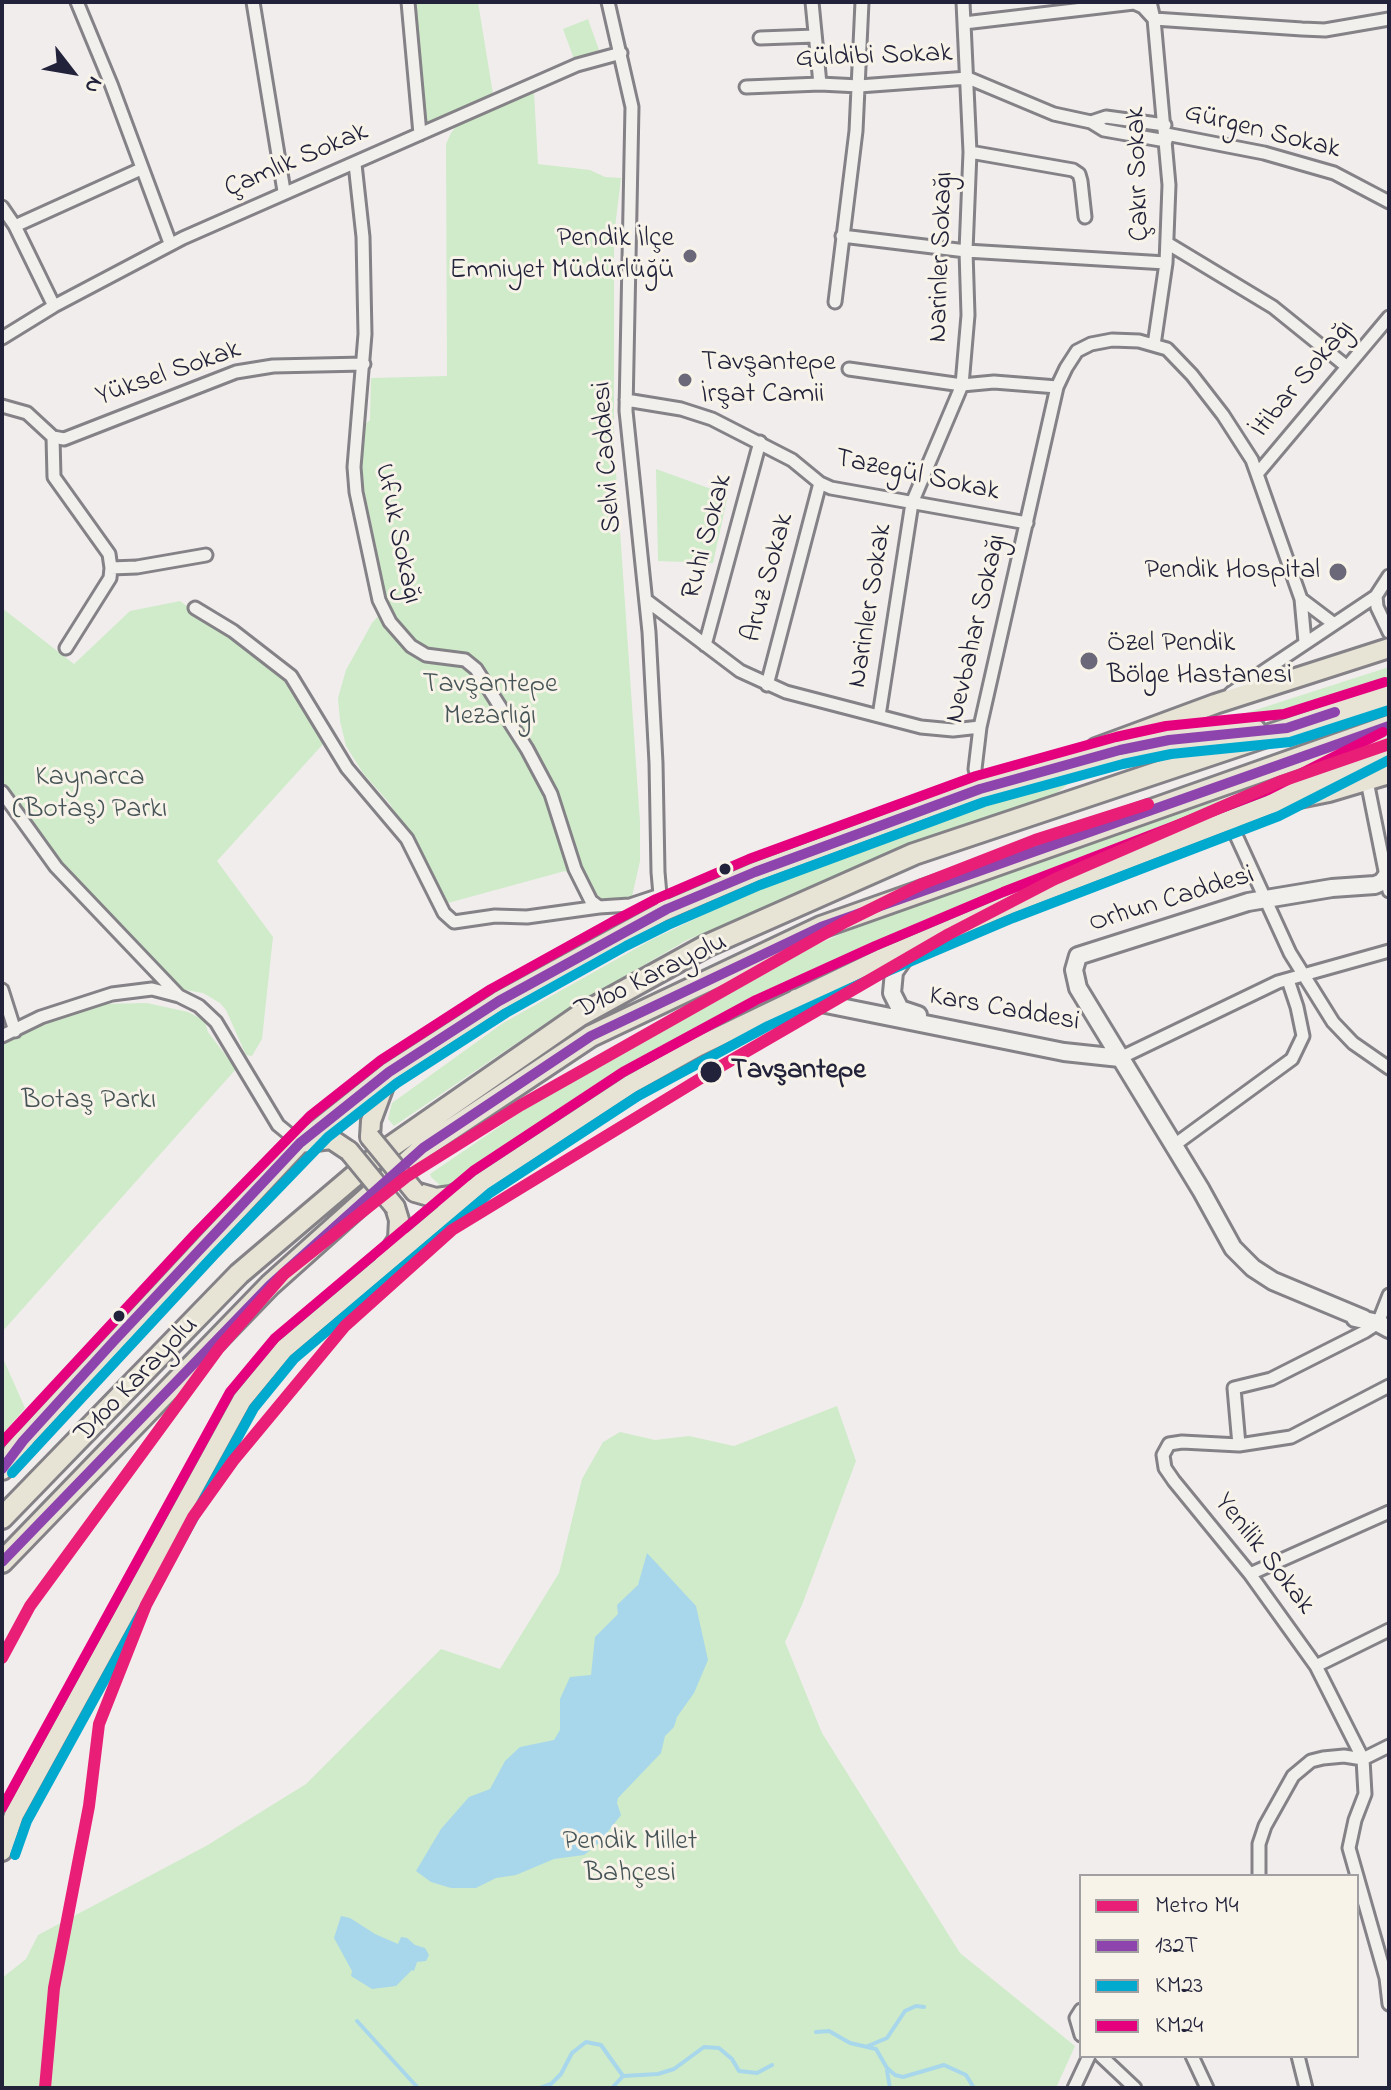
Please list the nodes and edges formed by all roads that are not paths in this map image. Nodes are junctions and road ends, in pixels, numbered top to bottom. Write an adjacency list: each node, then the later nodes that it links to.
1 (77, 2): 23 (street)
2 (253, 2): 24 (street)
3 (408, 2): 20 (street)
4 (608, 2): 14 (street, Selvi Caddesi)
5 (812, 2): 12 (street)
6 (862, 2): 17 (street)
7 (963, 2): 11 (street, Narinler Sokağı)
8 (1150, 2): 9 (street, Çakır Sokak)
9 (1154, 19): 10 (street); 11 (street); 19 (street, Çakır Sokak)
10 (1389, 19)
11 (964, 23): 15 (street, Narinler Sokağı)
12 (815, 36): 13 (street); 16 (street)
13 (760, 38)
14 (621, 53): 20 (street, Çamlık Sokak); 44 (street, Selvi Caddesi)
15 (968, 78): 17 (street, Güldibi Sokak); 19 (street, Güldibi Sokak); 21 (street, Narinler Sokağı)
16 (820, 84): 17 (street, Güldibi Sokak); 18 (street, Güldibi Sokak)
17 (859, 86): 29 (street)
18 (746, 87)
19 (1165, 133): 25 (street, Gürgen Sokak); 31 (street, Çakır Sokak)
20 (420, 134): 22 (street, Çamlık Sokak)
21 (970, 152): 27 (street); 32 (street, Narinler Sokağı)
22 (355, 164): 24 (street, Çamlık Sokak); 39 (street, Ufuk Sokağı)
23 (141, 169): 28 (street); 30 (street)
24 (284, 191): 30 (street, Çamlık Sokak)
25 (1389, 202)
26 (2, 207): 28 (street)
27 (1085, 217)
28 (15, 226): 35 (street)
29 (842, 236): 32 (street); 34 (street)
30 (170, 243): 35 (street, Çamlık Sokak)
31 (1167, 243): 33 (street, Çakır Sokak); 40 (street)
32 (966, 251): 33 (street); 42 (street, Narinler Sokağı)
33 (1166, 263): 38 (street, Çakır Sokak)
34 (835, 302)
35 (54, 306): 37 (street, Çamlık Sokak)
36 (1389, 317): 40 (street, İtibar Sokağı)
37 (2, 338)
38 (1154, 345): 43 (street, Nevbahar Sokağı); 48 (street)
39 (364, 364): 46 (street, Yüksel Sokak); 83 (street, Ufuk Sokağı)
40 (1346, 366): 48 (street, İtibar Sokağı)
41 (849, 369): 42 (street)
42 (962, 385): 43 (street); 50 (street, Narinler Sokağı)
43 (1057, 387): 51 (street, Nevbahar Sokağı)
44 (626, 400): 47 (street, Tazegül Sokak); 57 (street, Selvi Caddesi)
45 (2, 406): 46 (street)
46 (53, 437): 53 (street)
47 (760, 442): 49 (street, Tazegül Sokak); 62 (street, Ruhi Sokak)
48 (1257, 474): 56 (street)
49 (820, 483): 50 (street, Tazegül Sokak); 65 (street, Aruz Sokak)
50 (912, 503): 51 (street, Tazegül Sokak); 68 (street, Narinler Sokak)
51 (1027, 523): 70 (street, Nevbahar Sokağı)
52 (206, 555): 53 (street)
53 (111, 568): 63 (street)
54 (1389, 576): 55 (street)
55 (1376, 596): 59 (street); 60 (street)
56 (1301, 599): 59 (street); 61 (street)
57 (646, 600): 62 (street); 82 (street, Selvi Caddesi)
58 (195, 608): 83 (street)
59 (1334, 624): 61 (street)
60 (1389, 632)
61 (1305, 642): 67 (street)
62 (705, 645): 65 (street)
63 (66, 648)
64 (1389, 648): 67 (main road)
65 (767, 685): 68 (street)
66 (1389, 695): 71 (highway, D100 Karayolu)
67 (1215, 704): 76 (main road)
68 (879, 716): 70 (street)
69 (1389, 726): 109 (highway, D100 Karayolu)
70 (980, 727): 76 (street, Nevbahar Sokağı)
71 (1287, 728): 76 (highway); 108 (highway, D100 Karayolu)
72 (1389, 744): 78 (highway)
73 (1389, 764): 78 (main road)
74 (1389, 774): 75 (main road)
75 (1367, 781): 78 (main road); 80 (street)
76 (980, 789): 82 (main road)
77 (2, 792): 89 (street)
78 (1274, 803): 79 (main road)
79 (1229, 820): 81 (street); 84 (main road)
80 (1388, 880): 81 (street, Orhun Caddesi)
81 (1266, 898): 86 (street); 94 (street, Orhun Caddesi)
82 (664, 902): 83 (street); 96 (main road)
83 (599, 907)
84 (913, 945): 90 (main road); 93 (street, Kars Caddesi)
85 (1389, 951): 86 (street)
86 (1305, 976): 87 (street); 95 (street)
87 (1288, 980): 94 (street); 98 (street)
88 (2, 990): 91 (street)
89 (179, 996): 91 (street); 97 (street)
90 (796, 998): 93 (street, Kars Caddesi); 99 (main road)
91 (15, 1031): 92 (street)
92 (2, 1036)
93 (1088, 1053): 94 (street)
94 (1120, 1058): 98 (street)
95 (1389, 1068)
96 (389, 1072): 97 (main road); 99 (main road, bridge)
97 (300, 1143): 100 (main road, bridge); 104 (main road)
98 (1173, 1146): 102 (street)
99 (482, 1182): 100 (main road)
100 (379, 1268): 115 (main road)
101 (1389, 1295): 102 (street)
102 (1377, 1323): 105 (street)
103 (1389, 1386): 105 (street)
104 (23, 1441): 106 (highway)
105 (1239, 1445): 110 (street, Yenilik Sokak)
106 (2, 1466)
107 (1389, 1512): 110 (street)
108 (2, 1518)
109 (2, 1562)
110 (1250, 1574): 112 (street, Yenilik Sokak)
111 (1389, 1630): 112 (street)
112 (1316, 1666): 114 (street, Yenilik Sokak)
113 (1389, 1746): 114 (street)
114 (1363, 1759): 118 (street); 119 (street)
115 (14, 1815): 116 (main road); 117 (main road)
116 (2, 1833)
117 (2, 1851)
118 (1259, 1874)
119 (1356, 1874)
120 (1359, 1883): 121 (street)
121 (1389, 2004)
122 (1088, 2058): 126 (street)
123 (1103, 2058): 127 (street)
124 (1193, 2058): 128 (street)
125 (1298, 2058): 129 (street)
126 (1074, 2088)
127 (1135, 2088)
128 (1207, 2088)
129 (1306, 2088)

